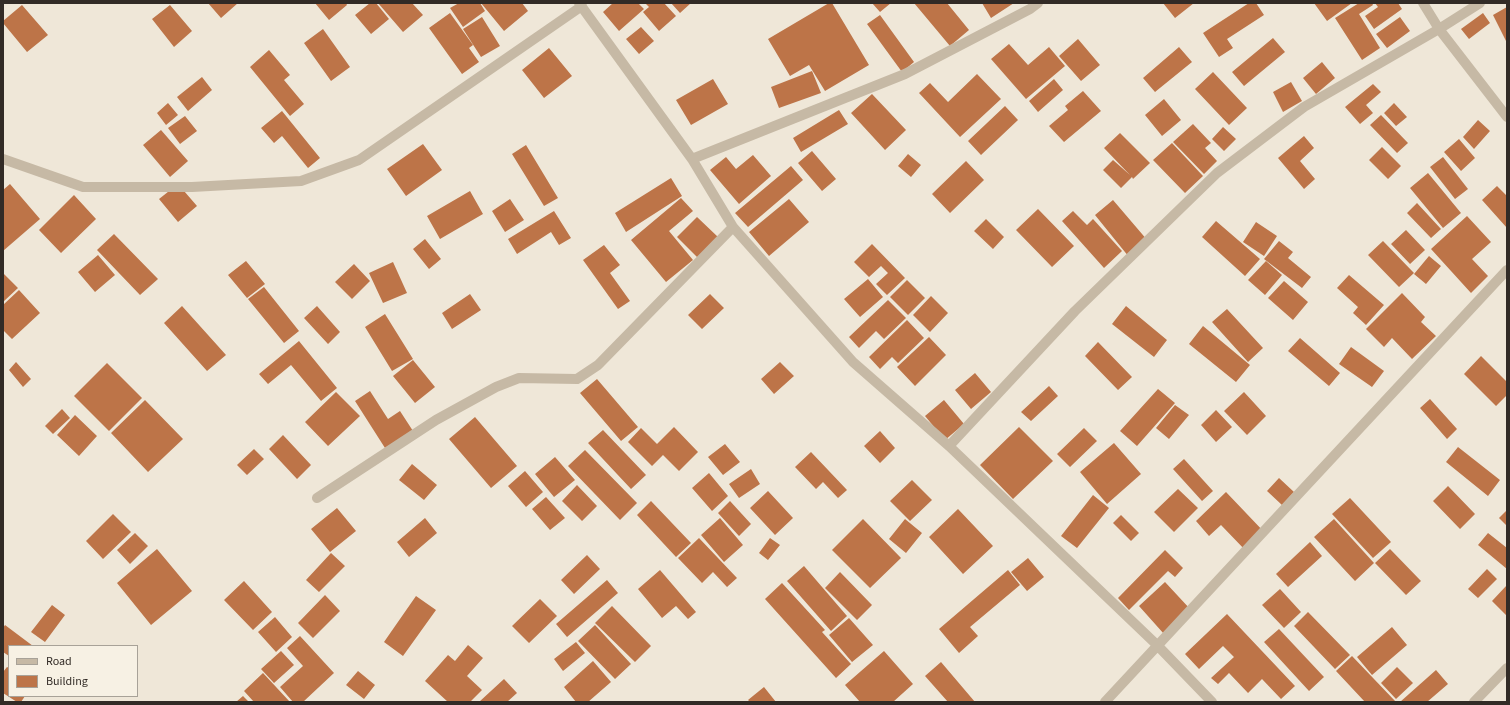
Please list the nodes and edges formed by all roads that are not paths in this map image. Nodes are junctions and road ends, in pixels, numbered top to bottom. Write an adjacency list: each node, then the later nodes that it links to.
1 (1038, 3): 8 (street)
2 (1423, 3): 5 (street)
3 (1480, 3): 5 (street)
4 (581, 5): 7 (street); 8 (street)
5 (1439, 29): 6 (street); 11 (street)
6 (1507, 117)
7 (3, 159)
8 (692, 159): 9 (street)
9 (733, 227): 11 (street); 12 (street)
10 (1507, 270): 13 (street)
11 (949, 446): 13 (street)
12 (317, 498)
13 (1158, 645): 15 (street); 16 (street)
14 (1507, 668): 17 (street)
15 (1105, 702)
16 (1212, 702)
17 (1474, 702)

